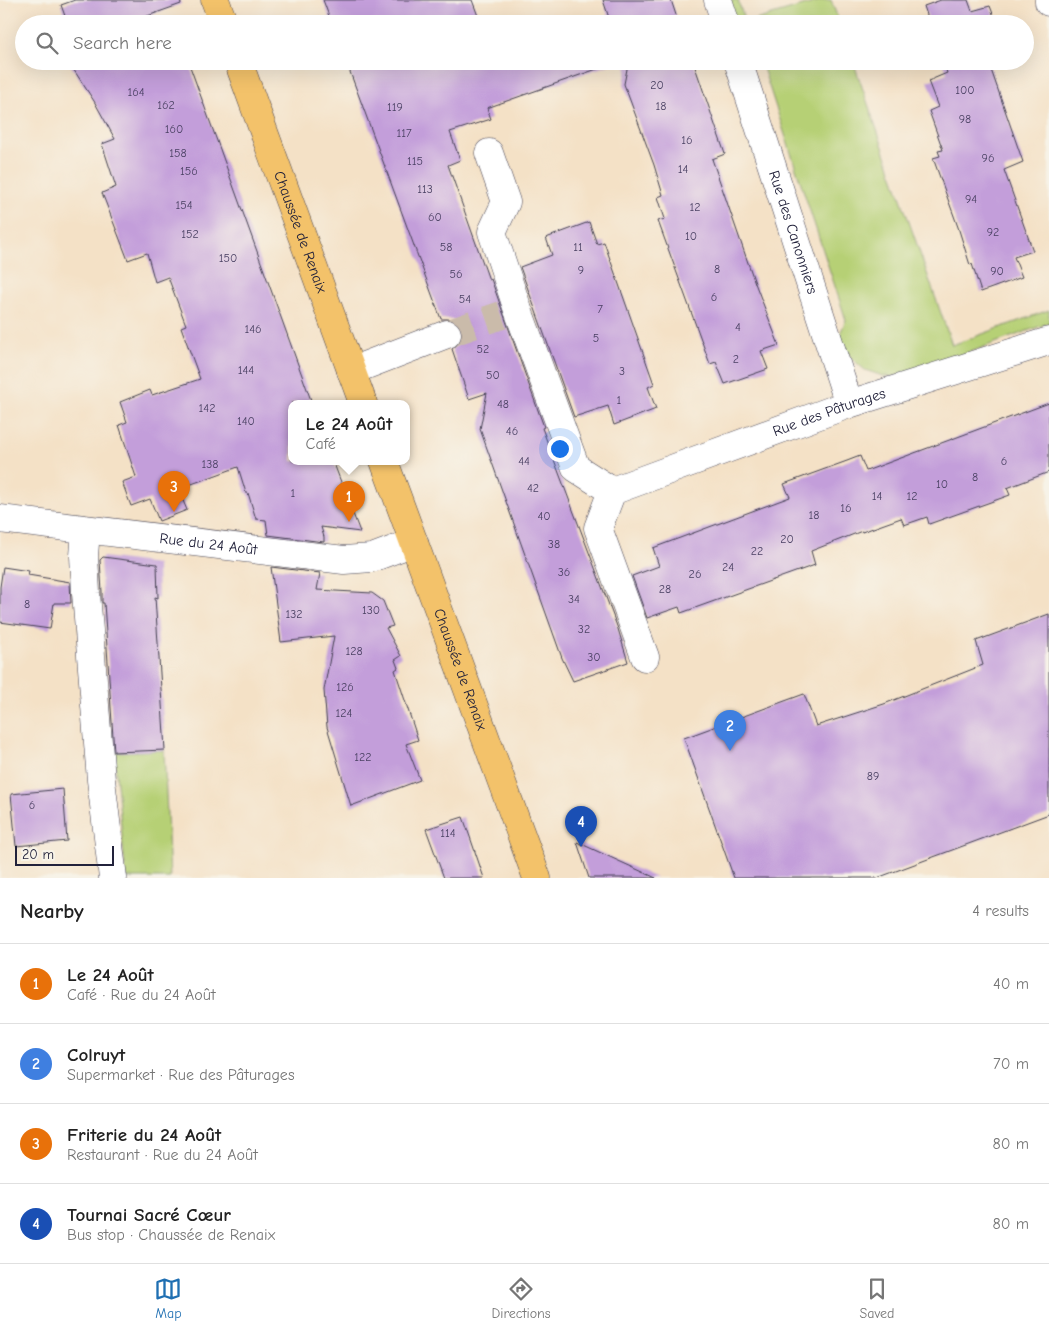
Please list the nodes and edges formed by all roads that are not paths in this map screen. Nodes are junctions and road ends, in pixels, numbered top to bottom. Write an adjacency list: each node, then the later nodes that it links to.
1 (215, 0): 3 (main road)
2 (718, 0): 4 (street)
3 (221, 15)
4 (723, 15)
5 (241, 70): 10 (main road, Chaussée de Renaix)
6 (741, 70): 12 (street, Rue des Canonniers)
7 (489, 153): 14 (street)
8 (447, 334): 10 (street)
9 (1049, 341): 12 (street, Rue des Pâturages)
10 (351, 371): 11 (main road, Chaussée de Renaix)
11 (362, 400)
12 (849, 404): 14 (street, Rue des Pâturages)
13 (385, 465): 17 (main road, Chaussée de Renaix)
14 (612, 491): 18 (street)
15 (0, 519): 16 (street, Rue du 24 Août)
16 (86, 530): 17 (street, Rue du 24 Août); 19 (street)
17 (414, 542): 20 (main road, Chaussée de Renaix)
18 (645, 657)
19 (113, 878)
20 (537, 878)

